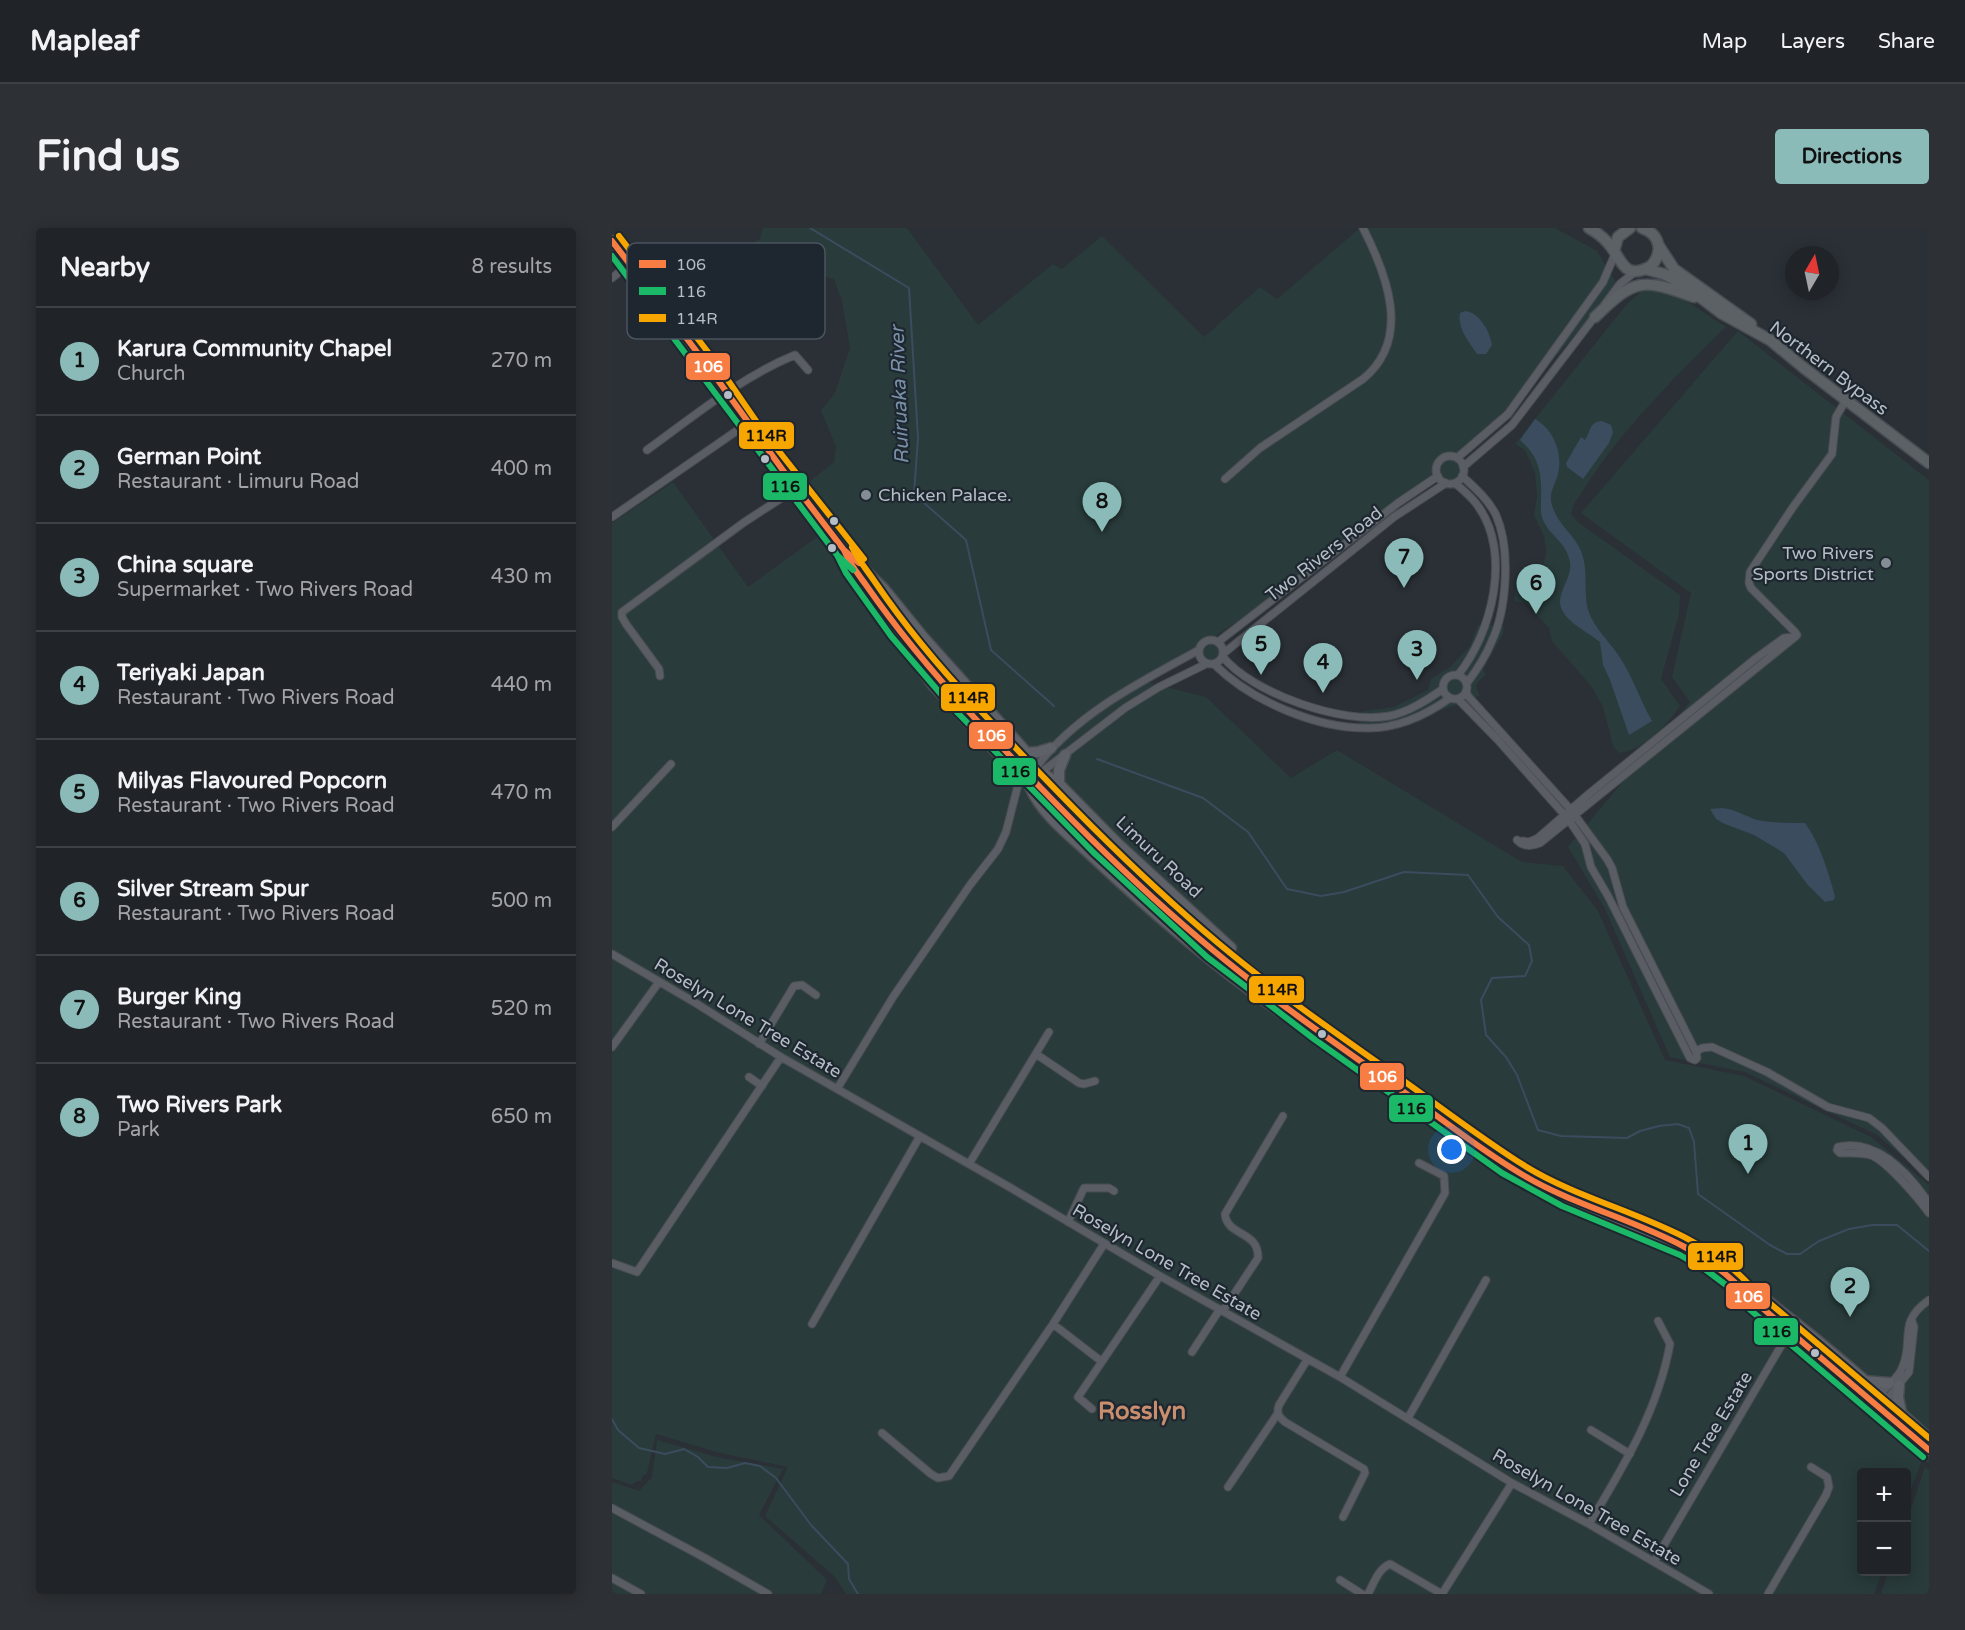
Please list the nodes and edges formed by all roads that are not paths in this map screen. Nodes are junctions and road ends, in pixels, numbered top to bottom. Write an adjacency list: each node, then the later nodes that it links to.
1 (1363, 228): 30 (street)
2 (1590, 228): 7 (main road, Northern Bypass)
3 (1627, 228): 7 (main road)
4 (1642, 228): 6 (main road)
5 (612, 241): 8 (main road, Limuru Road)
6 (1659, 246): 10 (main road); 17 (main road)
7 (1615, 253): 10 (main road, Northern Bypass); 12 (street)
8 (627, 261)
9 (627, 266): 11 (street)
10 (1640, 270): 13 (street); 14 (main road, Northern Bypass)
11 (612, 278)
12 (1594, 294): 13 (street); 18 (street)
13 (1606, 302): 15 (street)
14 (1706, 302): 15 (main road); 17 (main road, Northern Bypass)
15 (1595, 317): 20 (street)
16 (685, 339): 21 (main road, Limuru Road)
17 (1770, 340): 22 (main road, Northern Bypass)
18 (1541, 369): 20 (street); 25 (street)
19 (808, 370): 21 (street)
20 (1550, 376): 27 (street)
21 (726, 393): 23 (main road, Limuru Road); 24 (street)
22 (1846, 400): 26 (main road, Northern Bypass); 56 (street)
23 (748, 423): 33 (main road, Limuru Road); 34 (street)
24 (647, 450)
25 (1457, 458): 27 (street); 28 (street)
26 (1929, 463)
27 (1463, 467): 29 (street)
28 (1438, 476): 31 (street); 36 (street, Two Rivers Road)
29 (1462, 476): 32 (street); 45 (street)
30 (1225, 479)
31 (1446, 483): 32 (street); 37 (street, Two Rivers Road)
32 (1455, 483): 43 (street)
33 (797, 489): 35 (main road, Limuru Road); 44 (street)
34 (612, 517)
35 (846, 552): 38 (main road, Limuru Road); 52 (main road, Limuru Road)
36 (1268, 604): 37 (street); 39 (street, Two Rivers Road)
37 (1275, 612): 41 (street, Two Rivers Road)
38 (891, 623): 52 (main road, Limuru Road); 53 (main road, Limuru Road)
39 (1218, 642): 40 (street); 41 (street)
40 (1199, 650): 42 (street); 48 (street)
41 (1223, 655): 42 (street); 46 (street)
42 (1210, 664): 47 (street); 50 (street)
43 (1458, 675): 45 (street); 46 (street)
44 (660, 676)
45 (1467, 687): 47 (street); 56 (street)
46 (1443, 689): 47 (street)
47 (1454, 698): 56 (street)
48 (1063, 738): 49 (street); 50 (street)
49 (1051, 748): 52 (street); 52 (main road)
50 (1069, 751): 52 (street); 55 (main road)
51 (671, 764): 57 (street)
52 (1033, 765): 53 (main road); 54 (main road); 55 (main road, Limuru Road, bridge); 55 (main road, Limuru Road)
53 (1020, 777): 54 (main road, Limuru Road); 72 (street)
54 (1030, 787): 68 (main road, Limuru Road)
55 (1054, 791): 62 (main road, Limuru Road); 62 (main road, Limuru Road)
56 (1570, 814): 56 (street); 65 (street); 65 (street)
57 (612, 827)
58 (612, 954): 59 (street, Roselyn Lone Tree Estate)
59 (658, 982): 63 (street, Roselyn Lone Tree Estate); 64 (street)
60 (816, 995): 63 (street)
61 (1049, 1032): 66 (street)
62 (1322, 1032): 68 (main road, Limuru Road)
63 (759, 1044): 67 (street, Roselyn Lone Tree Estate)
64 (612, 1047)
65 (1696, 1052): 77 (street)
66 (1036, 1054): 70 (street); 76 (street)
67 (781, 1058): 71 (street); 72 (street, Roselyn Lone Tree Estate)
68 (1372, 1069): 91 (main road, Limuru Road)
69 (749, 1077): 71 (street)
70 (1095, 1081)
71 (762, 1086): 83 (street)
72 (837, 1089): 74 (street, Roselyn Lone Tree Estate)
73 (1283, 1116): 87 (street)
74 (920, 1136): 76 (street, Roselyn Lone Tree Estate); 89 (street)
75 (1419, 1163): 95 (street)
76 (969, 1164): 81 (street, Roselyn Lone Tree Estate)
77 (1929, 1177)
78 (1114, 1191): 81 (street)
79 (1929, 1203): 80 (street)
80 (1929, 1213)
81 (1068, 1222): 82 (street, Roselyn Lone Tree Estate)
82 (1104, 1244): 84 (street, Roselyn Lone Tree Estate); 90 (street)
83 (612, 1263)
84 (1160, 1276): 87 (street, Roselyn Lone Tree Estate); 94 (street)
85 (1486, 1280): 103 (street)
86 (1929, 1300): 97 (street)
87 (1222, 1310): 92 (street); 93 (street, Roselyn Lone Tree Estate)
88 (1658, 1321): 108 (street)
89 (812, 1324)
90 (1053, 1324): 94 (street); 105 (street)
91 (1792, 1327): 96 (main road, Limuru Road); 99 (main road, Limuru Road); 115 (street, Lone Tree Estate)
92 (1192, 1352)
93 (1307, 1360): 95 (street, Roselyn Lone Tree Estate); 101 (street)
94 (1101, 1361): 100 (street)
95 (1340, 1377): 103 (street, Roselyn Lone Tree Estate)
96 (1864, 1380): 97 (main road); 98 (main road, Limuru Road)
97 (1894, 1384): 98 (street); 102 (main road)
98 (1883, 1397): 99 (street); 102 (main road, Limuru Road)
99 (1876, 1406): 107 (main road, Limuru Road)
100 (1092, 1409)
101 (1278, 1413): 111 (street); 113 (street)
102 (1903, 1414): 106 (main road, Limuru Road)
103 (1408, 1418): 110 (street, Roselyn Lone Tree Estate)
104 (1592, 1430): 108 (street)
105 (882, 1433)
106 (1929, 1439)
107 (1929, 1450)
108 (1630, 1454): 114 (street)
109 (1810, 1467): 123 (street)
110 (1512, 1484): 114 (street, Roselyn Lone Tree Estate); 121 (street)
111 (1228, 1486)
112 (612, 1508): 119 (street)
113 (1342, 1516)
114 (1589, 1524): 115 (street, Roselyn Lone Tree Estate)
115 (1654, 1562): 122 (street, Roselyn Lone Tree Estate)
116 (612, 1578): 118 (street)
117 (1340, 1580): 120 (street)
118 (641, 1594)
119 (768, 1594)
120 (1362, 1594)
121 (1368, 1594)
122 (1708, 1594)
123 (1768, 1594)

